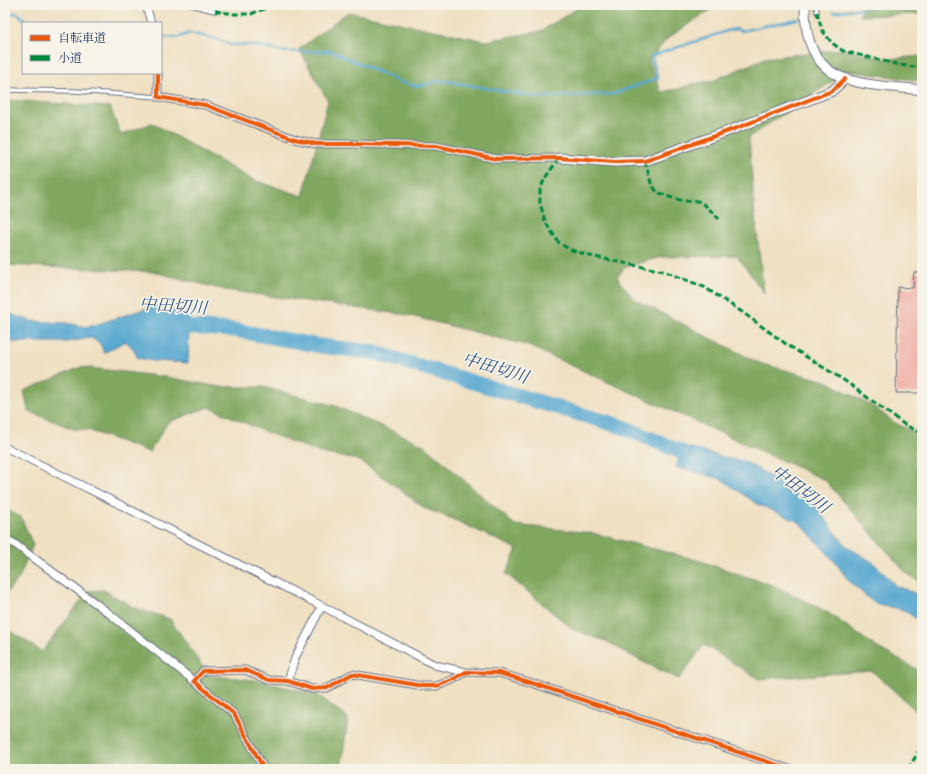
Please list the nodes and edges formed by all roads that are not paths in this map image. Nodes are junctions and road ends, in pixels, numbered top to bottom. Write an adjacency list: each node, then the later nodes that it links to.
1 (146, 5): 7 (street)
2 (191, 5): 5 (lane)
3 (805, 5): 9 (street)
4 (816, 5): 6 (lane)
5 (215, 11)
6 (817, 12)
7 (151, 22)
8 (158, 74): 12 (street)
9 (845, 79): 11 (street); 13 (street)
10 (5, 90): 12 (lane)
11 (922, 90)
12 (158, 96): 13 (street)
13 (559, 158)
14 (5, 447): 16 (street)
15 (5, 540): 18 (street)
16 (322, 606): 17 (street); 19 (street)
17 (466, 672): 19 (street); 21 (street)
18 (194, 681): 19 (street); 20 (street)
19 (288, 681)
20 (264, 769)
21 (789, 769)

